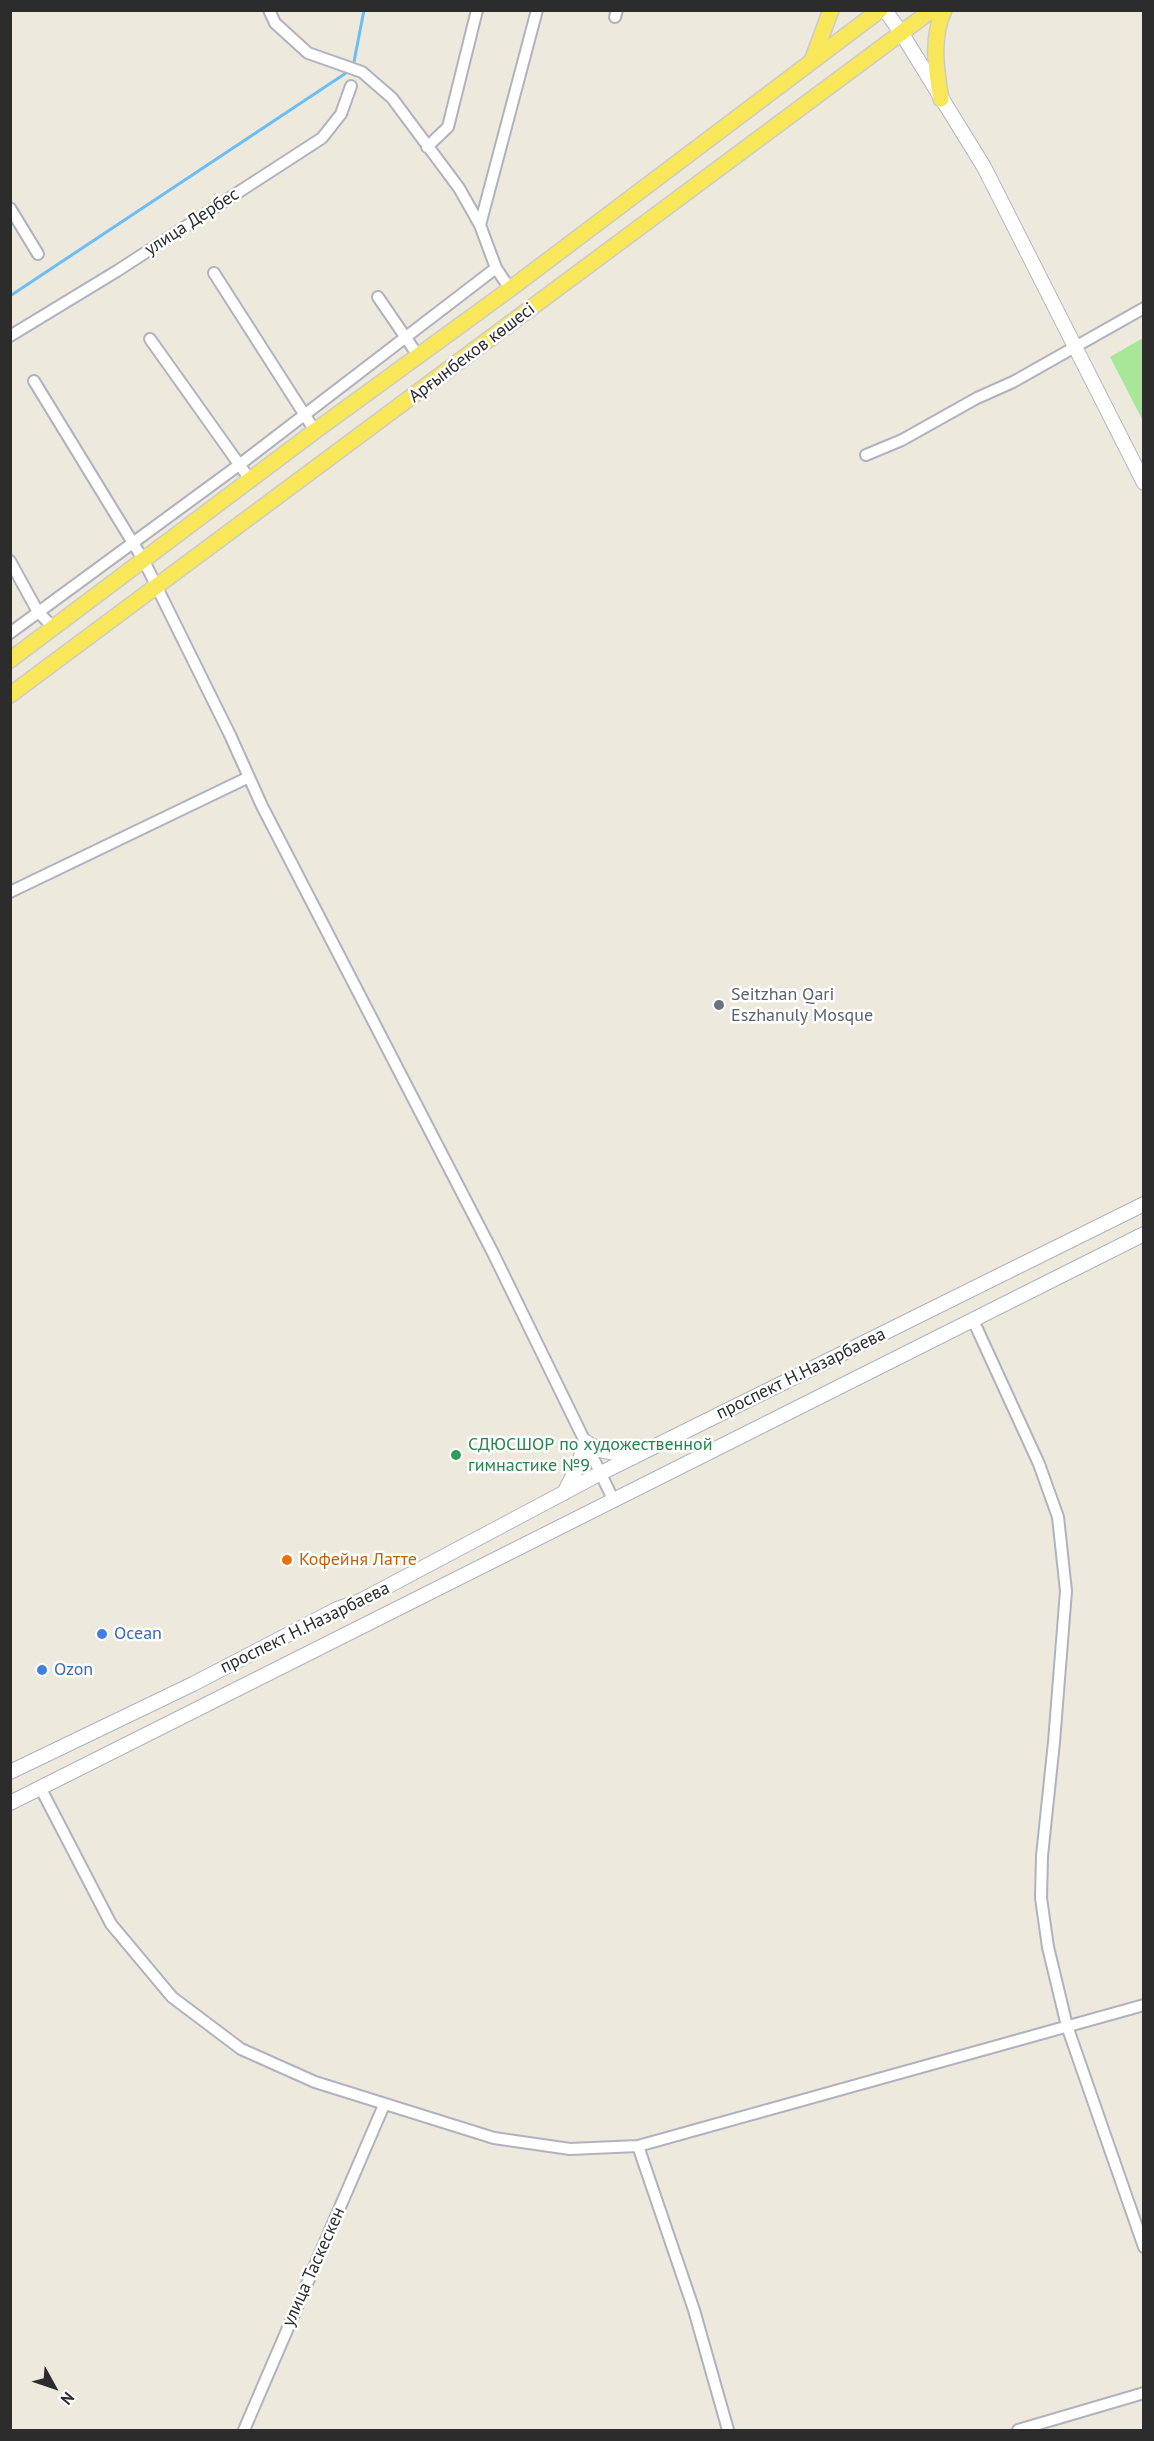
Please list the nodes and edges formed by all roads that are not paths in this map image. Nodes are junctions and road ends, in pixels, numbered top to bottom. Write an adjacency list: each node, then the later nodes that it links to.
1 (269, 10): 13 (street)
2 (477, 10): 13 (street)
3 (537, 10): 15 (street)
4 (831, 10): 10 (main road)
5 (880, 10): 10 (main road, Арғынбеков көшесі)
6 (885, 10): 9 (main road)
7 (932, 10): 9 (main road, Арғынбеков көшесі)
8 (944, 10): 12 (main road)
9 (902, 34): 12 (main road); 37 (main road, Арғынбеков көшесі)
10 (812, 61): 19 (main road, Арғынбеков көшесі)
11 (351, 86): 22 (street, улица Дербес)
12 (941, 99): 25 (main road)
13 (427, 147): 15 (street)
14 (10, 208): 16 (street)
15 (480, 225): 17 (street)
16 (38, 254)
17 (496, 268): 19 (street); 23 (street)
18 (214, 273): 28 (street)
19 (510, 290): 26 (main road, Арғынбеков көшесі)
20 (378, 297): 23 (street)
21 (1143, 308): 25 (street)
22 (10, 336)
23 (406, 338): 26 (street); 28 (street)
24 (150, 339): 31 (street)
25 (1075, 347): 30 (street); 33 (main road)
26 (419, 357): 29 (main road, Арғынбеков көшесі)
27 (34, 381): 34 (street)
28 (304, 413): 29 (street); 31 (street)
29 (315, 431): 32 (main road, Арғынбеков көшесі)
30 (866, 455)
31 (239, 465): 32 (street); 34 (street)
32 (251, 481): 36 (main road, Арғынбеков көшесі)
33 (1143, 483)
34 (133, 543): 36 (street); 38 (street)
35 (10, 561): 38 (street)
36 (144, 561): 37 (street); 39 (main road, Арғынбеков көшесі)
37 (157, 587): 42 (main road, Арғынбеков көшесі); 43 (street)
38 (38, 612): 39 (street); 40 (street)
39 (54, 628): 41 (main road, Арғынбеков көшесі)
40 (10, 633)
41 (10, 660)
42 (10, 695)
43 (249, 777): 44 (street); 48 (street)
44 (10, 892)
45 (1143, 1204): 49 (main road, проспект Н.Назарбаева)
46 (1143, 1234): 47 (main road, проспект Н.Назарбаева)
47 (973, 1320): 52 (main road, проспект Н.Назарбаева); 57 (street)
48 (586, 1442): 49 (main road); 50 (street); 51 (main road)
49 (634, 1457): 50 (main road, проспект Н.Назарбаева)
50 (601, 1473): 51 (main road, проспект Н.Назарбаева); 52 (street)
51 (564, 1493): 53 (main road, проспект Н.Назарбаева)
52 (614, 1501): 54 (main road, проспект Н.Назарбаева)
53 (10, 1772)
54 (41, 1789): 55 (main road, проспект Н.Назарбаева); 58 (street)
55 (10, 1803)
56 (1143, 2005): 57 (street)
57 (1067, 2026): 59 (street); 60 (street)
58 (384, 2105): 59 (street); 62 (street, улица Таскескен)
59 (638, 2146): 63 (street)
60 (1143, 2247)
61 (1143, 2393): 64 (street)
62 (244, 2430)
63 (728, 2430)
64 (1018, 2430)

